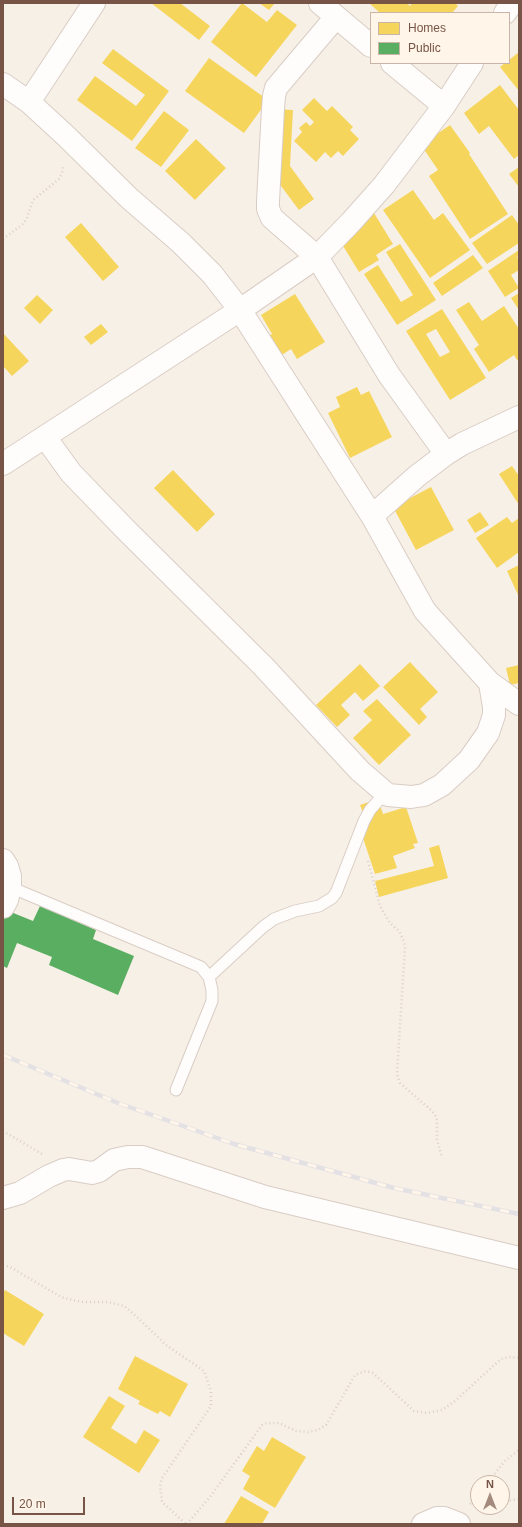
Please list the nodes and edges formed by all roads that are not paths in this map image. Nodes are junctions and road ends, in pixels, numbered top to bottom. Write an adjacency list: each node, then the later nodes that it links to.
1 (94, 3): 9 (street)
2 (512, 3): 4 (street)
3 (328, 10): 5 (street); 11 (street)
4 (506, 12)
5 (370, 45)
6 (393, 64): 10 (street)
7 (471, 64): 10 (street)
8 (3, 84): 9 (street)
9 (30, 102): 12 (street)
10 (444, 106): 11 (street)
11 (317, 257): 12 (street); 15 (street)
12 (240, 310): 14 (street); 17 (street)
13 (519, 417): 15 (street)
14 (45, 437): 16 (street); 20 (street)
15 (446, 454): 17 (street)
16 (3, 464)
17 (372, 516): 18 (street)
18 (490, 683): 19 (street); 20 (street)
19 (519, 704)
20 (388, 795): 23 (lane)
21 (3, 860): 22 (street)
22 (6, 897): 23 (lane)
23 (209, 977): 24 (lane)
24 (176, 1090)
25 (3, 1198): 26 (street)
26 (519, 1258)
27 (463, 1517): 28 (street)
28 (423, 1524)

